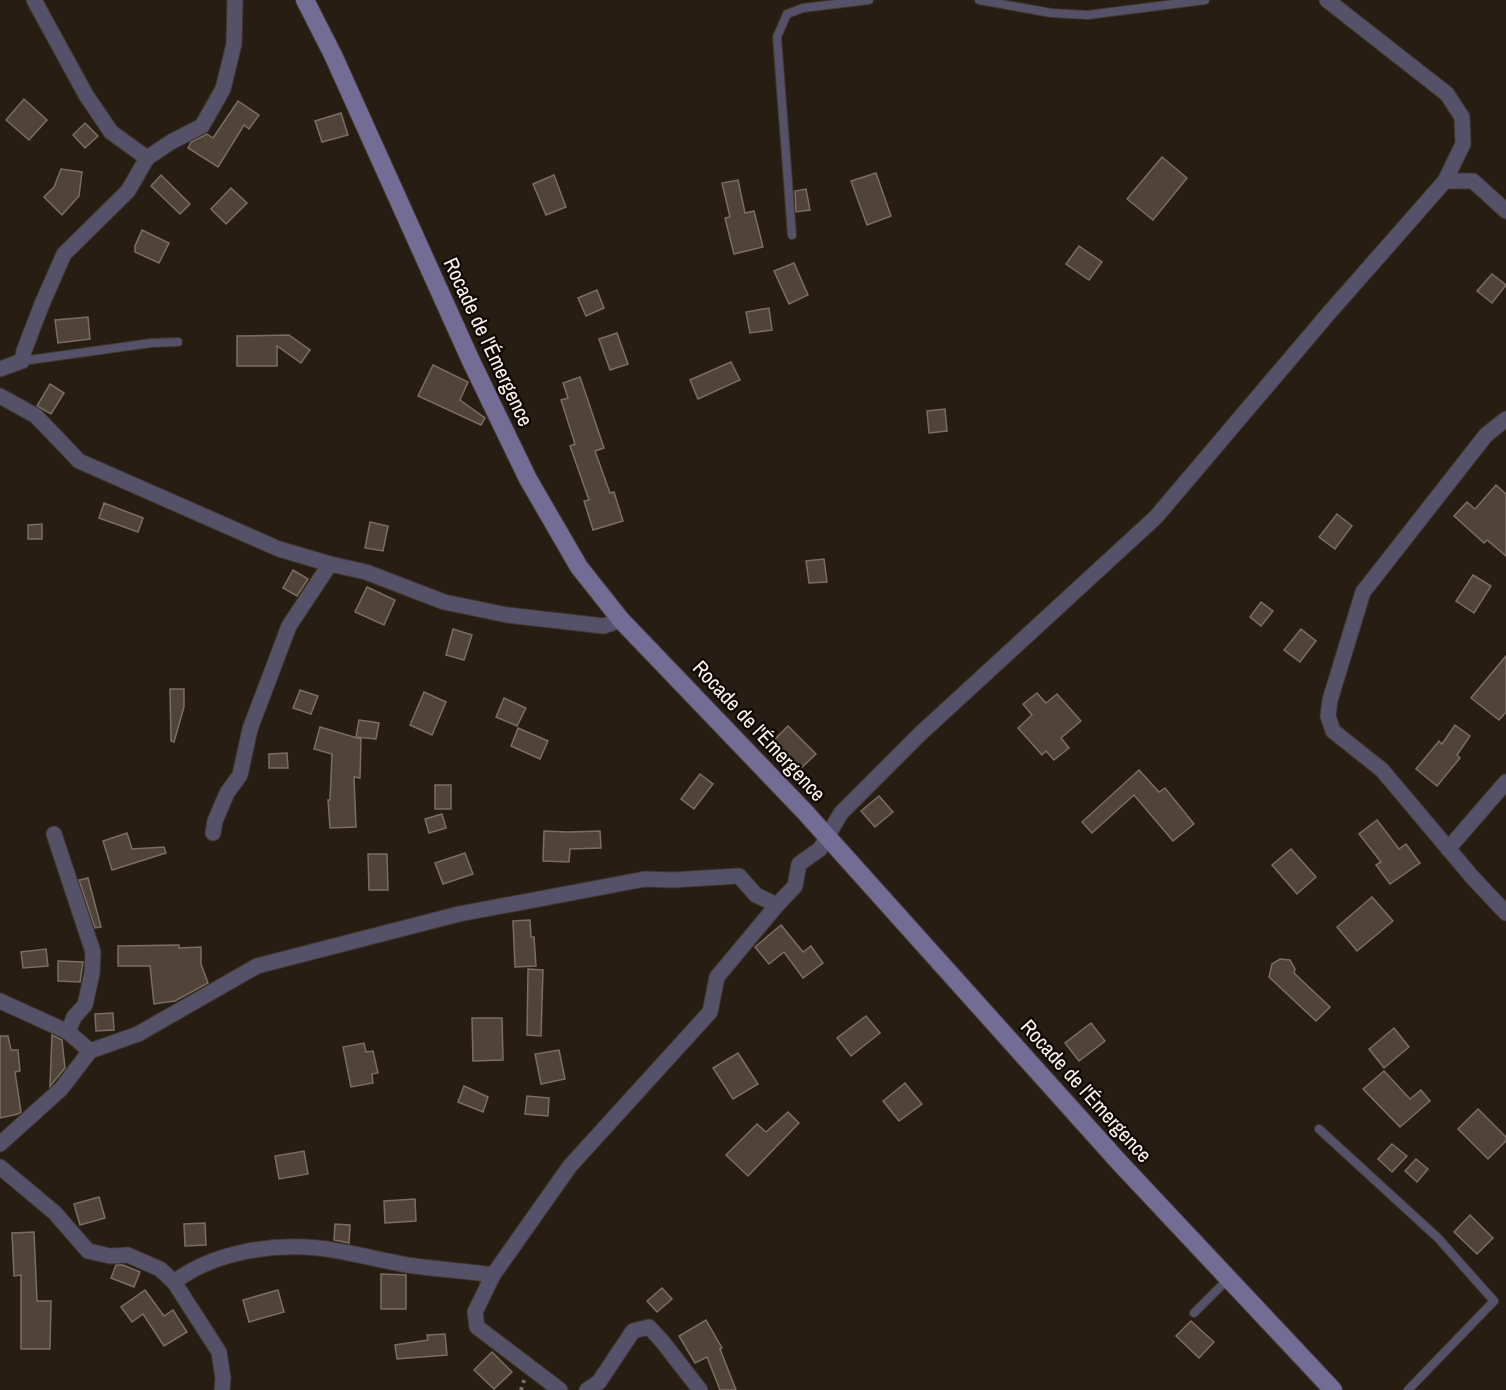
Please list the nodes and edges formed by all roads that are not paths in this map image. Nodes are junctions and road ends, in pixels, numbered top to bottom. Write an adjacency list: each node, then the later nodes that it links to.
1 (34, 0): 8 (street)
2 (235, 0): 8 (street)
3 (304, 0): 18 (street, Rocade de l'Émergence)
4 (869, 0): 11 (lane)
5 (979, 0): 6 (lane)
6 (1205, 0)
7 (1327, 0): 9 (street)
8 (147, 158): 13 (street)
9 (1445, 181): 10 (street); 22 (street)
10 (1506, 211)
11 (792, 236)
12 (178, 342): 13 (lane)
13 (22, 362): 14 (street)
14 (0, 369)
15 (0, 396): 17 (street)
16 (1506, 419): 23 (street)
17 (330, 564): 18 (street); 20 (street)
18 (621, 620): 22 (street, Rocade de l'Émergence)
19 (1506, 782): 23 (street)
20 (213, 833)
21 (54, 834): 27 (street)
22 (827, 837): 24 (street); 33 (street, Rocade de l'Émergence)
23 (1448, 849): 25 (street)
24 (777, 905): 28 (street); 32 (street)
25 (1506, 913)
26 (0, 1000): 27 (street)
27 (68, 1032): 28 (street)
28 (90, 1051): 30 (street)
29 (1319, 1129): 41 (lane)
30 (0, 1144)
31 (0, 1167): 34 (street)
32 (494, 1275): 34 (street); 37 (street)
33 (1229, 1278): 35 (lane); 40 (street, Rocade de l'Émergence)
34 (174, 1282): 36 (street)
35 (1194, 1313)
36 (222, 1390)
37 (560, 1390)
38 (586, 1390): 39 (street)
39 (700, 1390)
40 (1333, 1390)
41 (1408, 1390)

